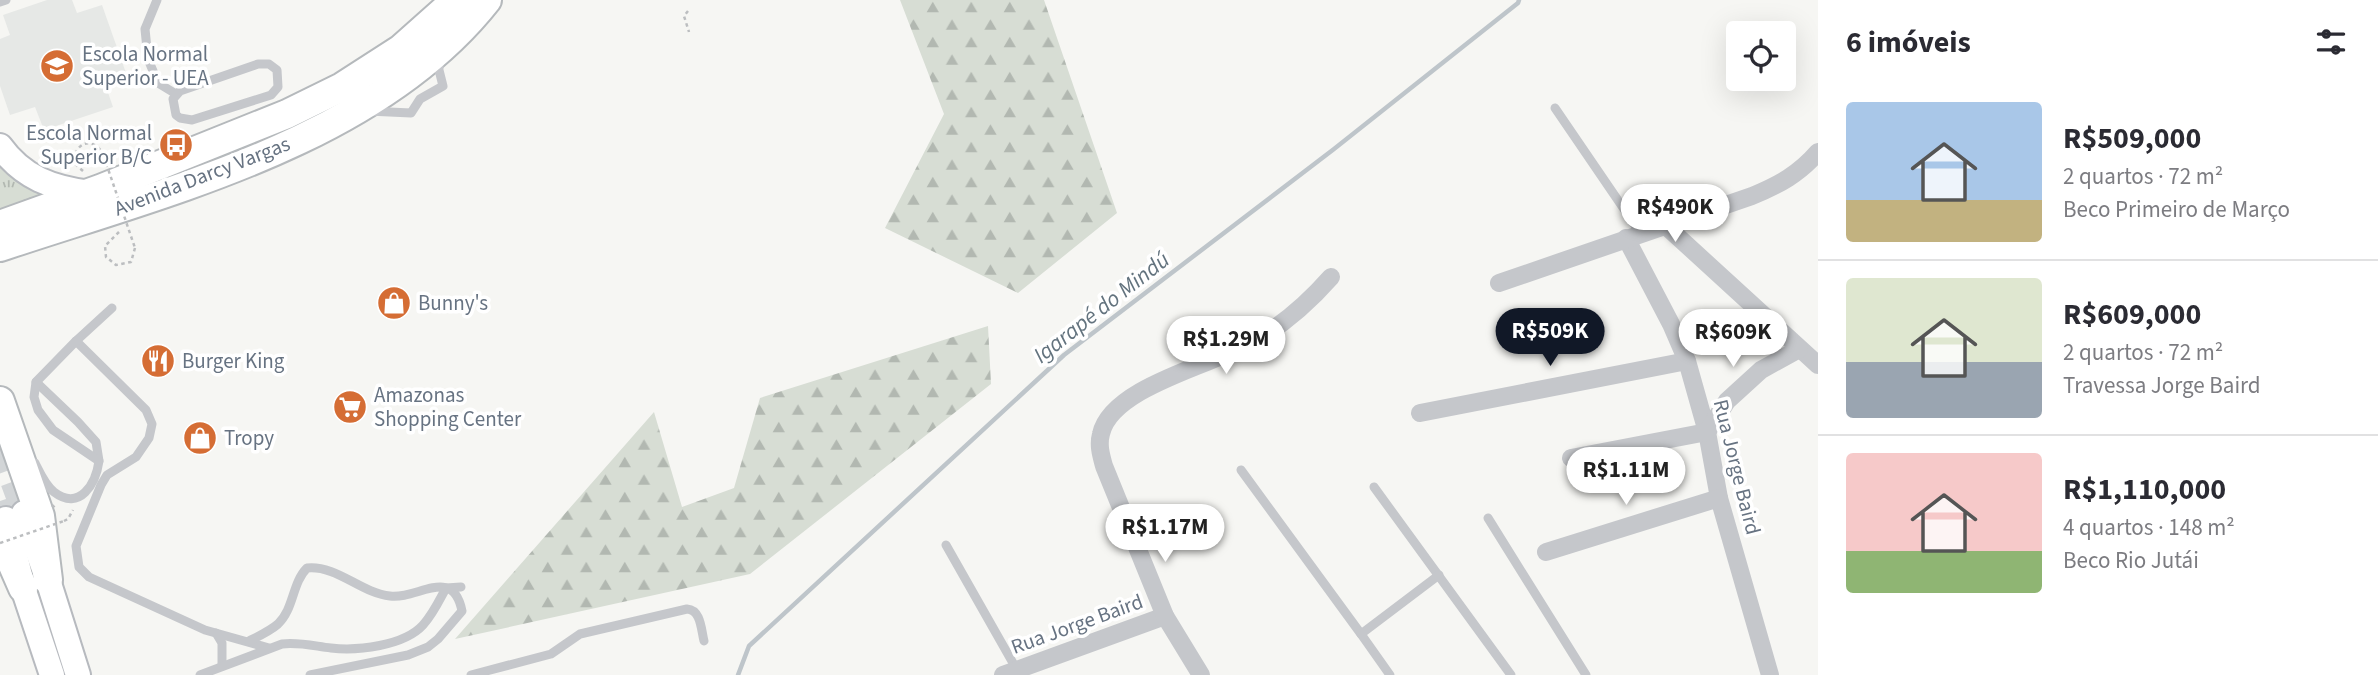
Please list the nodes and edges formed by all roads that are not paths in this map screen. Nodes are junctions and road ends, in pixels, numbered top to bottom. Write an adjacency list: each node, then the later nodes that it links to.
1 (6, 0): 5 (lane)
2 (157, 0): 7 (lane)
3 (456, 0): 10 (main road, Avenida Darcy Vargas)
4 (486, 0): 6 (main road, Avenida Darcy Vargas)
5 (0, 2)
6 (439, 49): 9 (main road, Avenida Darcy Vargas); 9 (lane)
7 (176, 94): 10 (lane); 10 (lane)
8 (1555, 108): 15 (lane)
9 (355, 111): 13 (main road, Avenida Darcy Vargas)
10 (241, 119): 13 (main road, Avenida Darcy Vargas)
11 (0, 146): 13 (main road)
12 (1818, 152): 14 (street)
13 (106, 183): 16 (main road, Avenida Darcy Vargas); 16 (main road, Avenida Darcy Vargas)
14 (1666, 226): 15 (street); 21 (street)
15 (1634, 236): 18 (street); 22 (street, Rua Jorge Baird)
16 (1, 241)
17 (1331, 277): 43 (street)
18 (1499, 282)
19 (112, 308): 20 (lane)
20 (76, 341): 24 (lane); 44 (lane)
21 (1799, 349): 23 (street); 27 (street)
22 (1686, 361): 26 (street); 27 (street, Rua Jorge Baird)
23 (1818, 365)
24 (36, 382): 31 (lane); 31 (lane)
25 (0, 402): 28 (lane); 40 (main road)
26 (1420, 413)
27 (1707, 432): 30 (street); 34 (street, Rua Jorge Baird)
28 (26, 444)
29 (30, 455): 31 (lane)
30 (1571, 458)
31 (99, 461)
32 (1241, 470): 45 (lane)
33 (1374, 487): 39 (lane)
34 (1719, 498): 38 (street); 60 (street, Rua Jorge Baird)
35 (1488, 518): 59 (lane)
36 (10, 523): 40 (main road)
37 (946, 545): 50 (lane)
38 (1546, 552)
39 (1439, 575): 45 (lane); 58 (lane)
40 (35, 584): 51 (main road); 52 (main road)
41 (461, 587): 42 (lane)
42 (446, 588): 46 (lane); 48 (lane); 54 (lane)
43 (1165, 616): 50 (street, Rua Jorge Baird); 56 (street)
44 (216, 633): 46 (lane); 49 (lane)
45 (1361, 634): 57 (lane)
46 (248, 641): 48 (lane)
47 (704, 641): 55 (lane)
48 (269, 648): 49 (lane)
49 (222, 666): 53 (lane)
50 (1010, 672)
51 (52, 675)
52 (78, 675)
53 (200, 675)
54 (310, 675)
55 (471, 675)
56 (1201, 675)
57 (1390, 675)
58 (1511, 675)
59 (1586, 675)
60 (1770, 675)

